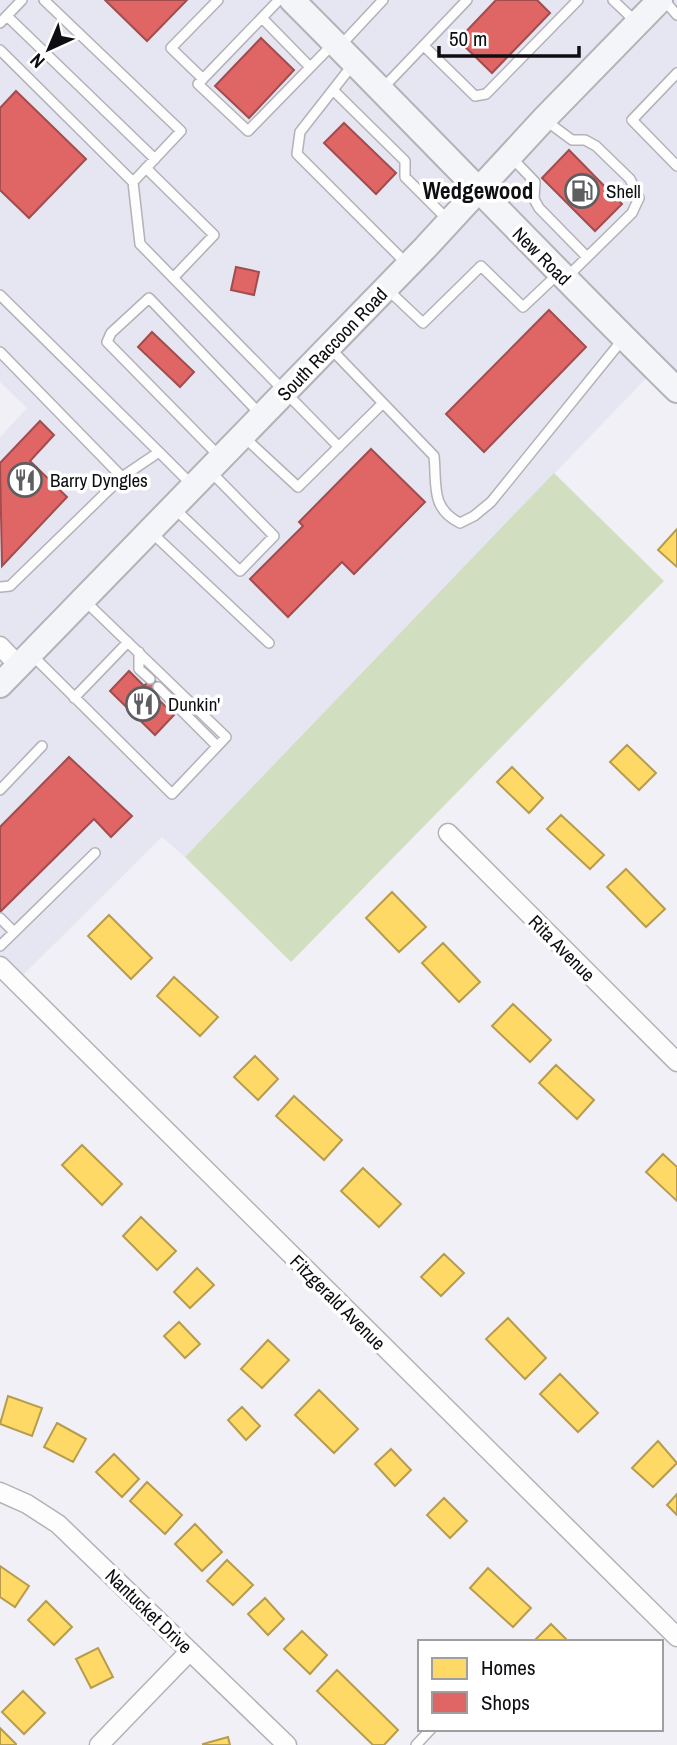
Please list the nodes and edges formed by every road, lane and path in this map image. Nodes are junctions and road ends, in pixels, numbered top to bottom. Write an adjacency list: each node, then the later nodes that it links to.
1 (22, 0): 12 (lane)
2 (44, 0): 28 (lane)
3 (218, 0): 22 (lane)
4 (279, 0): 13 (lane)
5 (292, 0): 19 (street, New Road)
6 (383, 0): 19 (lane)
7 (467, 0): 17 (lane)
8 (578, 0): 17 (lane)
9 (613, 0): 15 (lane)
10 (662, 0): 11 (lane); 15 (street, South Raccoon Road)
11 (677, 15)
12 (7, 16): 14 (lane); 28 (lane)
13 (262, 18): 16 (lane); 20 (lane)
14 (0, 23)
15 (636, 23): 26 (street, South Raccoon Road)
16 (253, 27): 22 (lane); 23 (lane)
17 (424, 46): 25 (lane)
18 (0, 50): 31 (lane)
19 (343, 50): 20 (lane); 24 (lane); 25 (street, New Road)
20 (310, 67): 23 (lane)
21 (677, 72): 29 (lane)
22 (203, 79): 23 (lane)
23 (298, 80)
24 (333, 90): 33 (lane); 35 (lane)
25 (382, 90): 32 (street, New Road)
26 (544, 119): 27 (street, South Raccoon Road); 34 (lane)
27 (510, 156): 32 (street, South Raccoon Road); 34 (lane)
28 (155, 159): 30 (lane)
29 (677, 166)
30 (146, 169): 31 (lane); 37 (lane)
31 (133, 182): 37 (lane)
32 (478, 190): 33 (street, South Raccoon Road); 36 (street, New Road)
33 (449, 222): 35 (street, South Raccoon Road)
34 (587, 257): 36 (lane)
35 (408, 266): 38 (street, South Raccoon Road)
36 (562, 276): 38 (lane); 40 (street, New Road)
37 (173, 278): 44 (lane)
38 (386, 288): 41 (street, South Raccoon Road)
39 (0, 295): 49 (lane)
40 (624, 338): 43 (street, New Road); 45 (lane)
41 (329, 347): 44 (street, South Raccoon Road); 45 (lane)
42 (0, 352): 51 (lane)
43 (675, 386)
44 (285, 392): 46 (street, South Raccoon Road); 48 (lane)
45 (383, 403): 48 (lane)
46 (262, 416): 47 (street, South Raccoon Road); 50 (lane)
47 (243, 436): 48 (lane); 50 (street, South Raccoon Road)
48 (339, 447)
49 (159, 452): 50 (lane); 51 (lane)
50 (208, 471): 52 (street, South Raccoon Road); 52 (lane)
51 (122, 477): 54 (lane)
52 (173, 507): 53 (street, South Raccoon Road)
53 (150, 531): 55 (street, South Raccoon Road); 57 (lane)
54 (0, 587)
55 (83, 599): 56 (lane); 60 (street, South Raccoon Road)
56 (128, 642): 59 (lane); 64 (lane)
57 (269, 643)
58 (0, 646): 60 (street)
59 (139, 652): 61 (lane); 66 (lane)
60 (25, 660): 62 (street, South Raccoon Road); 64 (lane)
61 (150, 679)
62 (0, 685)
63 (158, 687): 66 (lane)
64 (74, 698): 66 (lane)
65 (43, 746): 67 (lane)
66 (217, 746)
67 (0, 790)
68 (448, 833): 74 (street, Rita Avenue)
69 (95, 853): 71 (lane)
70 (0, 918): 71 (lane)
71 (14, 932): 72 (lane)
72 (0, 946)
73 (0, 966): 76 (street, Fitzgerald Avenue)
74 (677, 1062)
75 (0, 1492): 77 (street, Nantucket Drive)
76 (677, 1637)
77 (190, 1651): 79 (street); 80 (street, Nantucket Drive)
78 (429, 1731): 81 (lane)
79 (99, 1745)
80 (287, 1745)
81 (415, 1745)

